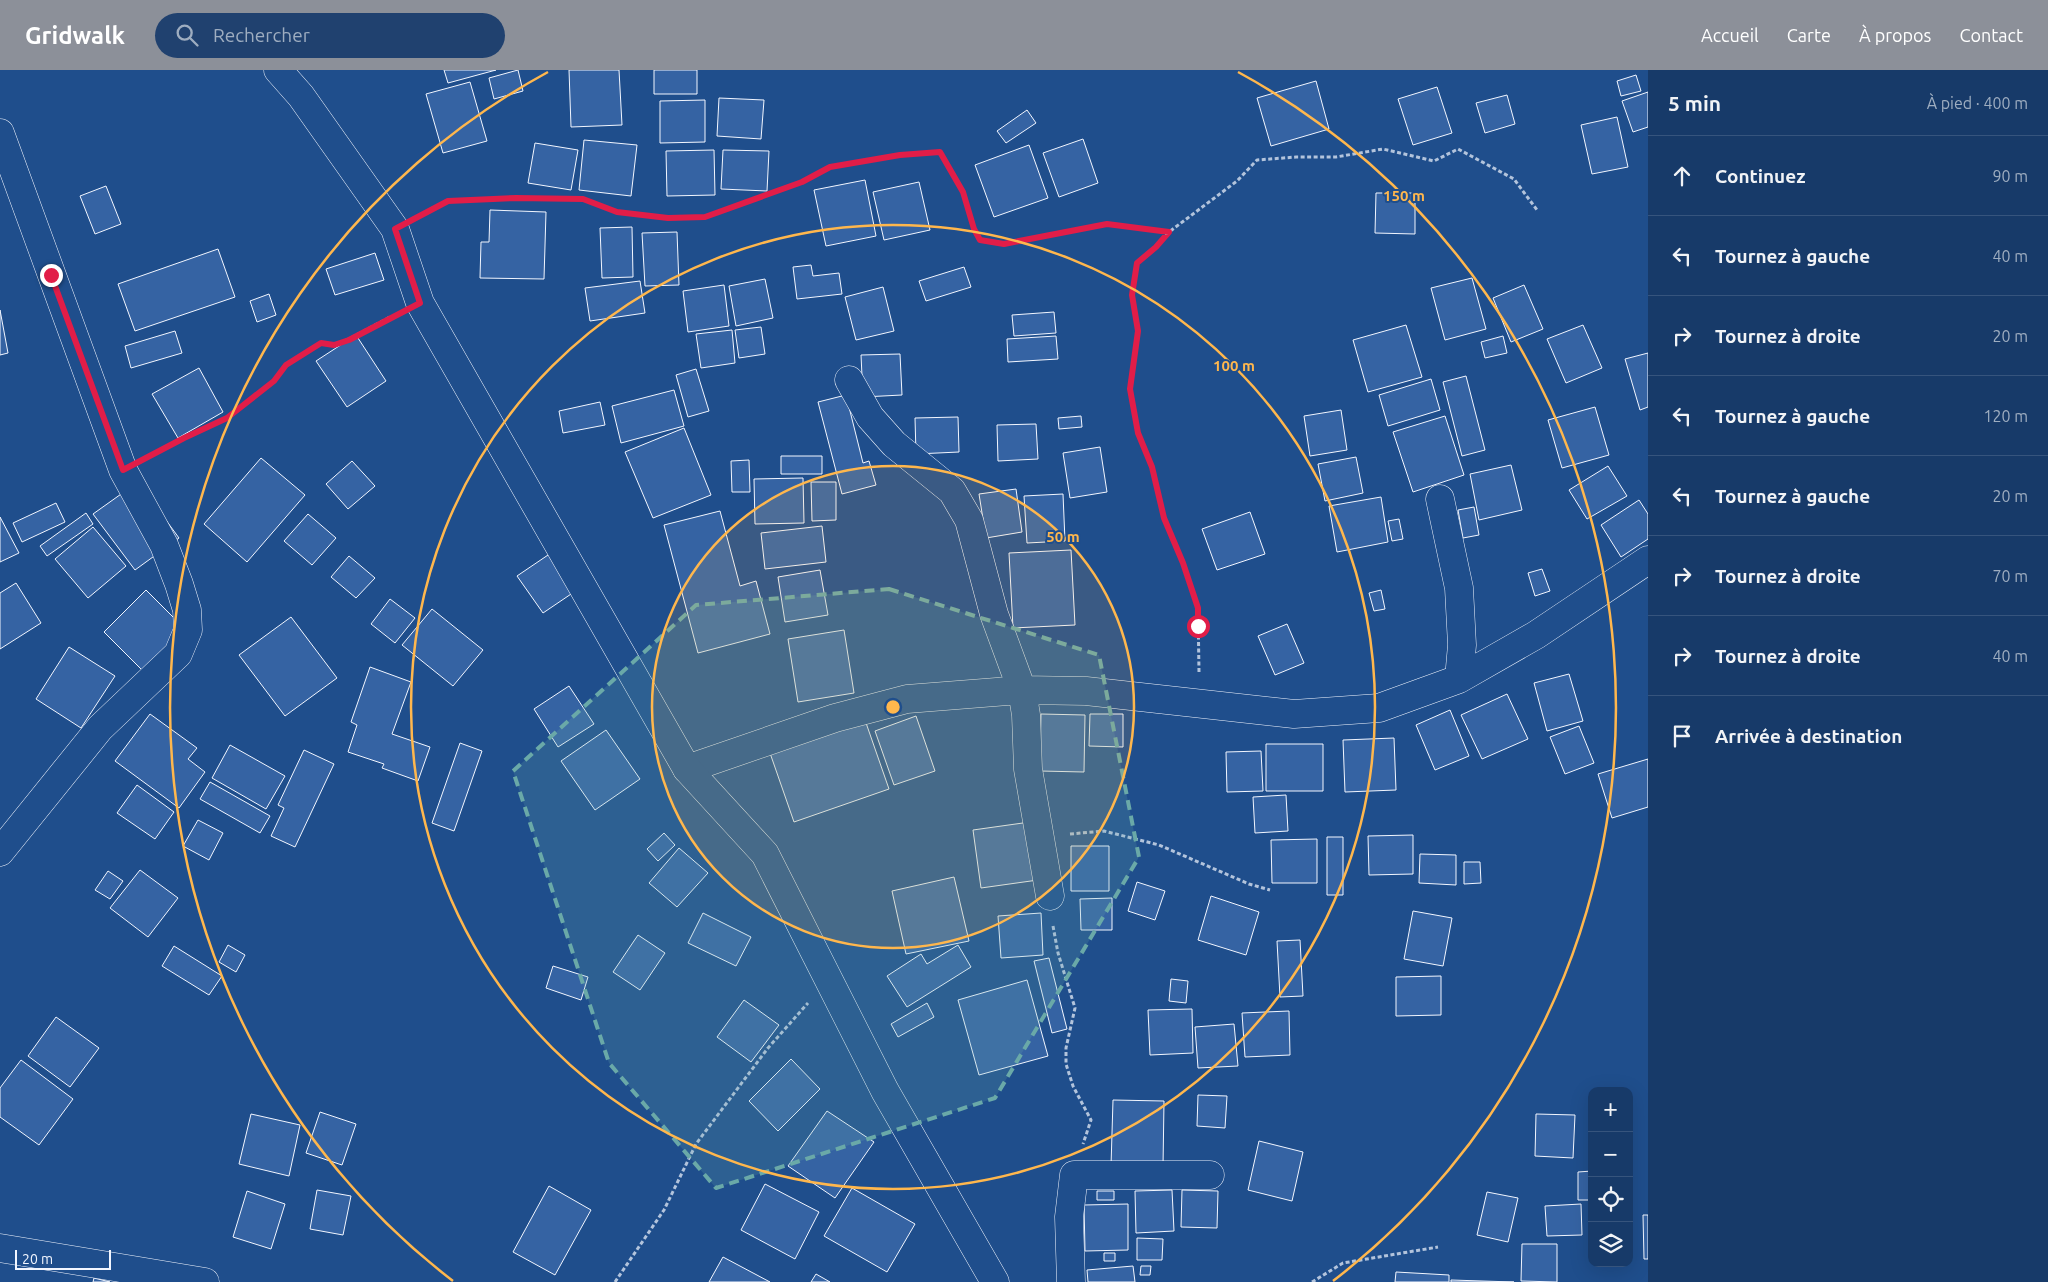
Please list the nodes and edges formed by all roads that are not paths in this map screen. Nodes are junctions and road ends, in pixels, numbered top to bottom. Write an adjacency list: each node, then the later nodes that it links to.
1 (278, 70): 8 (street)
2 (0, 133): 9 (street)
3 (849, 380): 7 (street)
4 (1440, 499): 6 (street)
5 (1648, 560): 6 (street)
6 (1459, 679): 7 (street)
7 (1022, 690): 8 (street); 10 (street)
8 (687, 769): 14 (street)
9 (0, 852)
10 (1050, 896)
11 (1210, 1175): 15 (street)
12 (0, 1248): 13 (street)
13 (205, 1282)
14 (995, 1282)
15 (1070, 1282)

